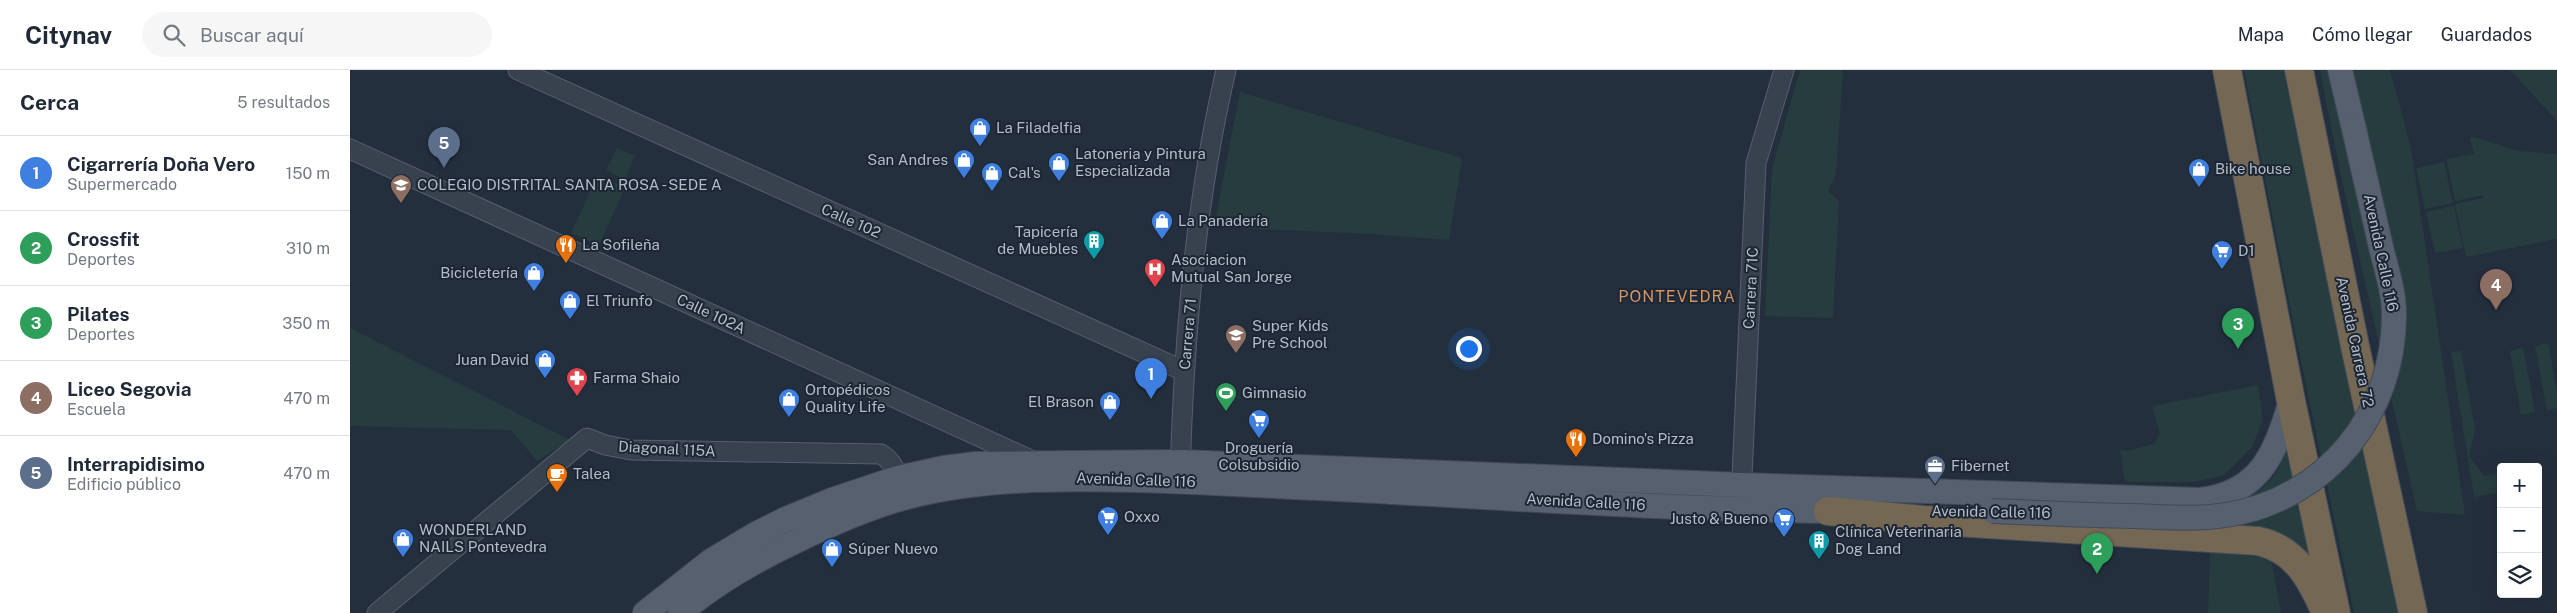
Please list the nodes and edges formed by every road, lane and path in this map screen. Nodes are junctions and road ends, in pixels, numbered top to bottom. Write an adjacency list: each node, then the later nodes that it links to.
1 (518, 70): 8 (street, Calle 102)
2 (1226, 70): 8 (street, Carrera 71)
3 (1784, 70): 13 (street, Carrera 71C)
4 (2227, 70): 9 (highway)
5 (2299, 70): 22 (highway, Avenida Carrera 72)
6 (2340, 70): 16 (main road, Avenida Calle 116, bridge)
7 (350, 149): 10 (street, Calle 102A)
8 (1184, 371): 11 (street, Carrera 71)
9 (2292, 401): 13 (main road, Avenida Calle 116); 21 (highway)
10 (1038, 464): 11 (main road, Avenida Calle 116); 12 (street, Calle 102A); 14 (main road, Avenida Calle 116)
11 (1180, 472): 12 (main road, Avenida Calle 116); 13 (main road, Avenida Calle 116); 15 (main road, Avenida Calle 116)
12 (1073, 478): 14 (main road, Avenida Calle 116)
13 (1742, 485): 15 (street, Carrera 71C)
14 (901, 488): 17 (street, Diagonal 115A); 18 (main road, Avenida Calle 116); 19 (main road, Avenida Calle 116)
15 (1740, 510): 16 (main road, Avenida Calle 116)
16 (1828, 510): 20 (highway)
17 (376, 613)
18 (645, 613)
19 (680, 613)
20 (2326, 613)
21 (2336, 613)
22 (2413, 613)

